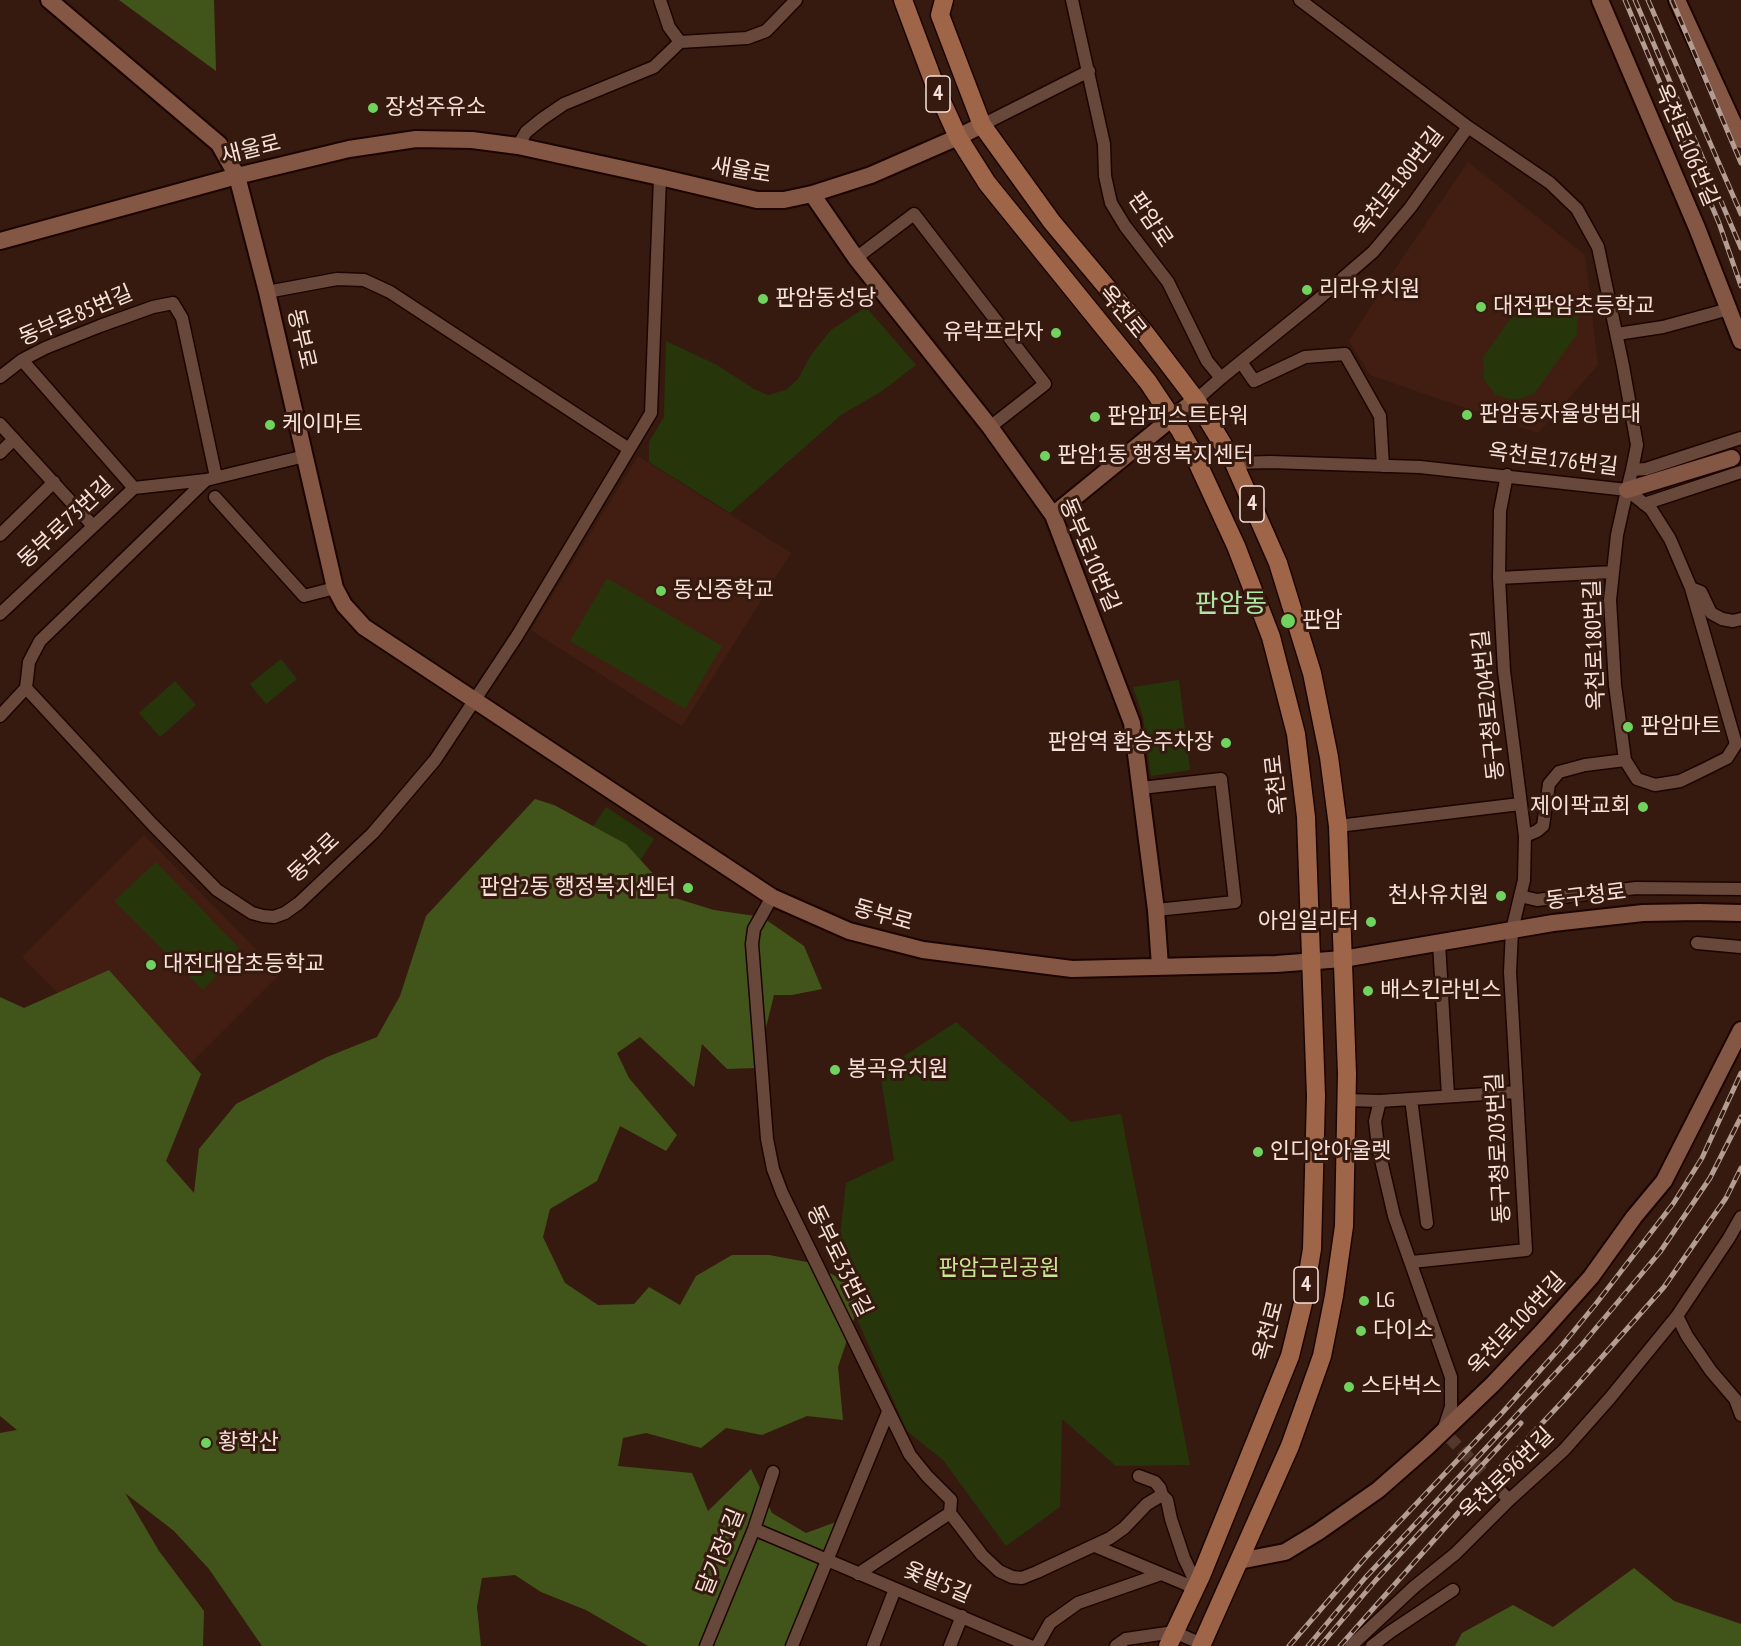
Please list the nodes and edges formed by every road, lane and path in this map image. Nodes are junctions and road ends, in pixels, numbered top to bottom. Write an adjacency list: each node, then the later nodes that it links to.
1 (49, 0): 17 (main road, 동부로)
2 (660, 0): 10 (street)
3 (796, 0): 10 (street)
4 (903, 0): 14 (main road, 옥천로 / 4)
5 (1072, 0): 11 (street, 판암로)
6 (1300, 0): 13 (street, 옥천로180번길)
7 (1600, 0): 23 (main road, 옥천로106번길)
8 (1677, 0): 15 (main road)
9 (938, 4): 12 (main road, 옥천로 / 4)
10 (680, 42): 16 (street)
11 (1089, 71): 12 (street); 29 (street, 판암로)
12 (982, 125): 14 (main road, 새울로); 30 (main road, 옥천로 / 4)
13 (1468, 127): 24 (street, 옥천로180번길); 27 (street, 옥천로180번길)
14 (958, 137): 19 (main road, 새울로); 31 (main road, 옥천로 / 4)
15 (1741, 140)
16 (518, 146): 17 (main road, 새울로); 18 (main road, 새울로)
17 (237, 176): 20 (main road, 새울로); 22 (main road, 동부로)
18 (660, 177): 19 (main road, 새울로); 36 (street, 동부로)
19 (812, 194): 21 (main road, 동부로10번길)
20 (0, 240)
21 (856, 258): 33 (main road, 동부로10번길); 33 (street)
22 (267, 292): 36 (street); 38 (main road, 동부로)
23 (1729, 309): 24 (street); 25 (main road, 옥천로106번길)
24 (1617, 334): 42 (street, 옥천로180번길)
25 (1741, 341)
26 (22, 360): 28 (street, 동부로85번길); 45 (street, 동부로85번길); 47 (street, 동부로73번길)
27 (1241, 362): 29 (street, 옥천로180번길); 41 (street)
28 (0, 377)
29 (1221, 378): 30 (street, 옥천로180번길)
30 (1196, 400): 31 (main road); 40 (main road, 옥천로 / 4)
31 (1172, 418): 51 (main road); 79 (main road, 옥천로 / 4)
32 (0, 424): 35 (street)
33 (990, 427): 51 (main road, 동부로10번길)
34 (1741, 438): 42 (street)
35 (14, 439): 37 (street); 46 (street)
36 (629, 449): 61 (street, 동부로)
37 (0, 453)
38 (305, 456): 45 (street, 동부로73번길); 56 (main road, 동부로)
39 (1732, 458): 48 (main road)
40 (1234, 463): 41 (street, 옥천로176번길); 67 (main road, 옥천로 / 4)
41 (1383, 466): 44 (street, 옥천로176번길)
42 (1632, 470): 48 (street, 옥천로180번길)
43 (1741, 472): 50 (street)
44 (1507, 476): 48 (street, 옥천로176번길); 55 (street, 동구청로204번길)
45 (211, 479): 47 (street, 동부로73번길); 60 (street)
46 (54, 482): 52 (street); 53 (street)
47 (134, 488): 52 (street, 동부로73번길)
48 (1627, 490): 50 (street, 옥천로176번길); 54 (street, 옥천로180번길)
49 (215, 497): 56 (street)
50 (1644, 504): 57 (street, 옥천로176번길)
51 (1053, 515): 65 (main road, 동부로10번길)
52 (93, 526): 58 (street, 동부로73번길)
53 (0, 535)
54 (1613, 572): 55 (street); 64 (street, 옥천로180번길)
55 (1499, 578): 66 (street, 동구청로204번길)
56 (336, 588): 61 (main road, 동부로)
57 (1692, 588): 59 (street); 63 (street, 옥천로176번길)
58 (0, 613)
59 (1741, 619)
60 (26, 688): 61 (street, 동부로); 62 (street)
61 (476, 700): 71 (main road, 동부로)
62 (0, 716)
63 (1738, 740): 64 (street, 옥천로176번길)
64 (1625, 760): 68 (street)
65 (1142, 788): 72 (main road, 동부로10번길); 72 (street)
66 (1520, 804): 67 (street); 68 (street, 동구청로204번길)
67 (1338, 826): 78 (main road, 옥천로 / 4)
68 (1525, 836): 70 (street, 동구청로204번길)
69 (1741, 889): 70 (street)
70 (1520, 896): 74 (street, 동구청로204번길)
71 (772, 897): 80 (main road, 동부로); 93 (street, 동부로33번길)
72 (1156, 910): 80 (main road, 동부로10번길)
73 (1741, 913): 74 (main road, 동구청로)
74 (1512, 930): 75 (main road, 동구청로); 82 (street, 동구청로203번길)
75 (1439, 943): 78 (main road, 동구청로); 83 (street)
76 (1697, 943): 77 (street)
77 (1741, 947)
78 (1343, 959): 79 (main road, 동부로); 85 (main road, 옥천로 / 4)
79 (1311, 961): 80 (main road, 동부로); 108 (main road, 옥천로 / 4)
80 (1160, 966)
81 (1741, 1030): 95 (main road, 옥천로106번길)
82 (1517, 1092): 83 (street); 91 (street, 동구청로203번길)
83 (1448, 1096): 84 (street)
84 (1411, 1099): 86 (street); 90 (street)
85 (1346, 1100): 86 (street); 87 (main road, 옥천로 / 4)
86 (1380, 1101): 88 (street)
87 (1346, 1147): 88 (street); 105 (main road, 옥천로 / 4)
88 (1378, 1147): 91 (street)
89 (1741, 1217): 92 (street, 옥천로96번길)
90 (1428, 1223)
91 (1412, 1262): 95 (street)
92 (1677, 1316): 94 (street); 100 (street, 옥천로96번길)
93 (888, 1412): 101 (street, 동부로33번길); 104 (street)
94 (1741, 1415)
95 (1446, 1434): 105 (main road, 옥천로106번길)
96 (773, 1472): 102 (street, 달기장1길)
97 (1139, 1476): 99 (street)
98 (1494, 1484): 100 (street)
99 (1162, 1495): 103 (street); 108 (street)
100 (1509, 1500): 121 (street, 옥천로96번길)
101 (950, 1513): 103 (street, 동부로33번길); 106 (street)
102 (754, 1529): 104 (street, 옻밭5길); 114 (street, 달기장1길)
103 (1095, 1546): 107 (street)
104 (826, 1560): 106 (street, 옻밭5길); 115 (street)
105 (1239, 1561): 113 (main road, 옥천로 / 4)
106 (858, 1574): 109 (street, 옻밭5길)
107 (1161, 1574): 108 (street); 119 (street)
108 (1195, 1588): 112 (main road, 옥천로 / 4)
109 (896, 1589): 111 (street, 옻밭5길); 116 (street)
110 (1453, 1590): 122 (street)
111 (962, 1616): 117 (street); 118 (street, 옻밭5길)
112 (1171, 1639): 113 (street); 120 (street)
113 (1202, 1645)
114 (706, 1646)
115 (792, 1646)
116 (873, 1646)
117 (950, 1646)
118 (1030, 1646)
119 (1037, 1646)
120 (1116, 1646)
121 (1351, 1646)
122 (1372, 1646)

